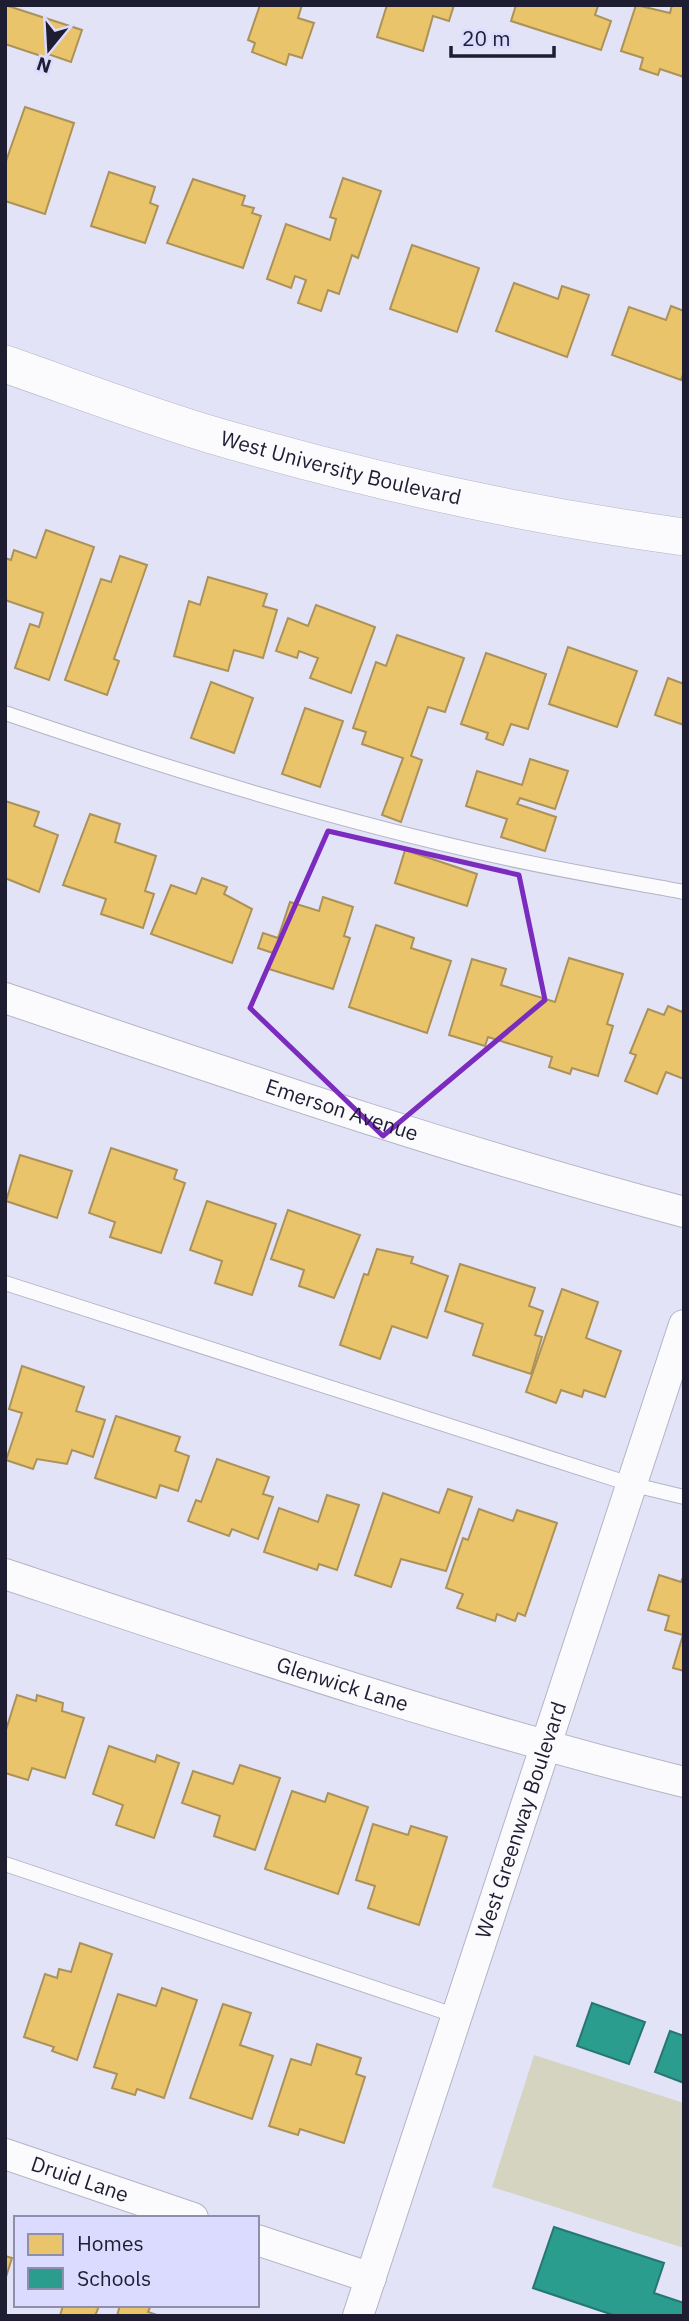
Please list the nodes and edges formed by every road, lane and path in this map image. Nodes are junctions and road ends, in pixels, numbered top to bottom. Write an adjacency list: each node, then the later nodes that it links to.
1 (5, 364): 2 (street, West University Boulevard)
2 (684, 537)
3 (5, 713): 4 (lane)
4 (684, 892)
5 (5, 998): 6 (street, Emerson Avenue)
6 (684, 1212)
7 (5, 1283): 9 (lane)
8 (684, 1325): 9 (street, West Greenway Boulevard)
9 (630, 1484): 10 (lane); 12 (street, West Greenway Boulevard)
10 (684, 1497)
11 (5, 1574): 12 (street, Glenwick Lane)
12 (546, 1748): 13 (street, Glenwick Lane); 15 (street, West Greenway Boulevard)
13 (684, 1782)
14 (5, 1864): 15 (lane)
15 (457, 2016): 19 (street, West Greenway Boulevard)
16 (5, 2154): 17 (street, Druid Lane)
17 (187, 2216)
18 (259, 2241): 19 (street)
19 (370, 2278): 20 (street, West Greenway Boulevard)
20 (358, 2316)

